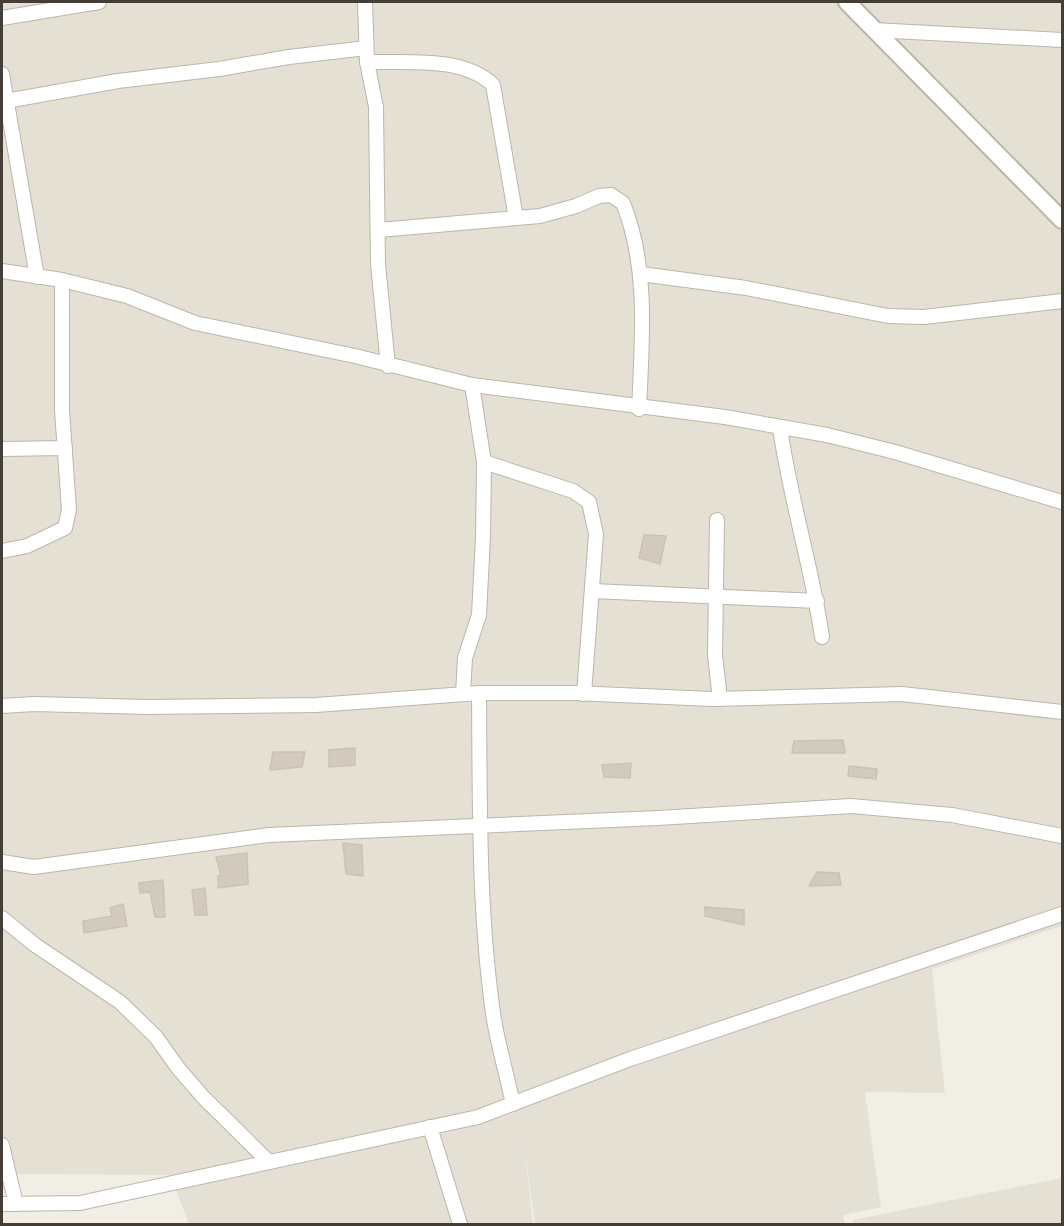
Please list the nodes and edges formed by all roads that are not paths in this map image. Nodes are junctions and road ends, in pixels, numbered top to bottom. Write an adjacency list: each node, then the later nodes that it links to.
1 (99, 2): 4 (street)
2 (365, 2): 7 (street)
3 (847, 2): 5 (street)
4 (2, 18)
5 (874, 30): 6 (street); 12 (street)
6 (1062, 40)
7 (366, 48): 8 (street); 10 (street)
8 (367, 62): 11 (street); 13 (street)
9 (2, 74): 10 (street)
10 (6, 101): 16 (street)
11 (516, 218): 13 (street); 15 (street)
12 (1062, 220)
13 (379, 230): 19 (street)
14 (2, 271): 16 (street)
15 (640, 274): 18 (street); 21 (street)
16 (38, 277): 17 (street)
17 (62, 280): 19 (street); 23 (street)
18 (1062, 301)
19 (388, 366): 20 (street)
20 (472, 385): 21 (street); 25 (street)
21 (639, 409): 22 (street)
22 (780, 428): 26 (street); 31 (street)
23 (65, 448): 24 (street); 28 (street)
24 (2, 449)
25 (484, 462): 29 (street); 34 (street)
26 (1062, 502)
27 (717, 520): 30 (street)
28 (2, 551)
29 (593, 591): 30 (street); 35 (street)
30 (714, 598): 31 (street); 36 (street)
31 (817, 602): 32 (street)
32 (822, 637)
33 (479, 693): 34 (street); 35 (street); 39 (street)
34 (463, 694): 37 (street)
35 (584, 694): 36 (street)
36 (720, 699): 38 (street)
37 (2, 706)
38 (1062, 712)
39 (479, 825): 40 (street); 41 (street); 44 (street)
40 (1062, 836)
41 (2, 862)
42 (1062, 914): 44 (street)
43 (2, 918): 47 (street)
44 (513, 1104): 45 (street)
45 (430, 1127): 47 (street); 50 (street)
46 (2, 1145): 49 (street)
47 (269, 1162): 49 (street)
48 (2, 1204): 49 (street)
49 (16, 1204)
50 (460, 1224)

